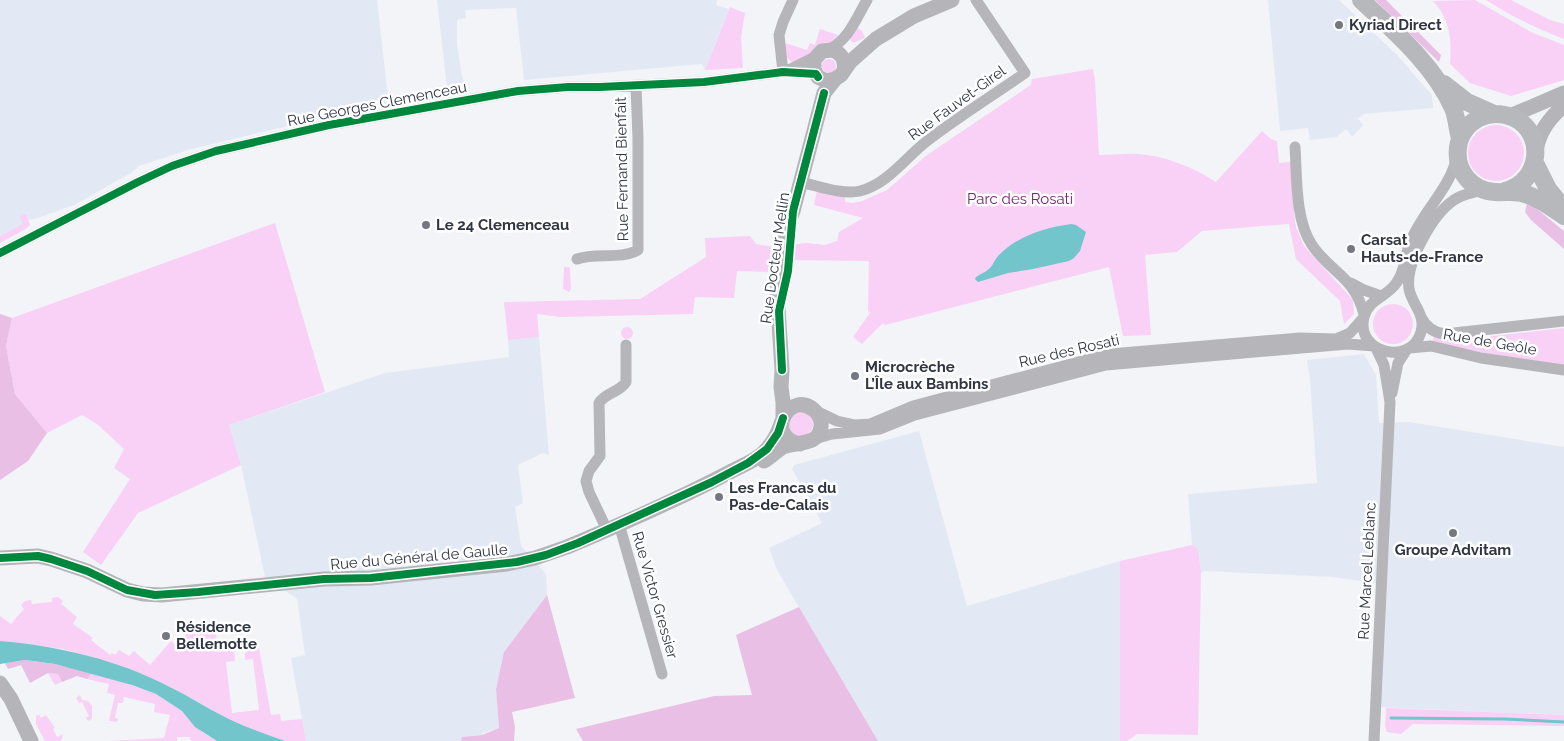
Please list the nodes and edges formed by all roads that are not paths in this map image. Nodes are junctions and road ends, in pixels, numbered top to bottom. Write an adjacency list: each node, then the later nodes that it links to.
1 (793, 0): 11 (street)
2 (867, 0): 9 (street)
3 (931, 0): 7 (street)
4 (952, 0): 7 (street)
5 (976, 0): 23 (street, Rue Fauvet-Girel)
6 (1361, 0): 14 (main road)
7 (914, 16): 8 (street)
8 (876, 39): 9 (street); 12 (street)
9 (831, 49): 10 (street); 12 (street)
10 (815, 57): 11 (street); 13 (street)
11 (782, 72): 13 (street); 15 (street, Rue Georges Clemenceau)
12 (840, 75): 13 (street); 16 (street)
13 (817, 76): 16 (street)
14 (1436, 78): 19 (main road); 20 (main road)
15 (636, 86): 28 (street, Rue Georges Clemenceau); 29 (street, Rue Fernand Bienfait)
16 (824, 93): 23 (street, Rue Docteur Mellin)
17 (1564, 93): 19 (street)
18 (1564, 105): 22 (street)
19 (1502, 115): 20 (main road); 22 (main road)
20 (1459, 145): 24 (main road); 31 (street)
21 (1295, 147): 30 (street)
22 (1535, 157): 25 (main road); 26 (main road)
23 (800, 182): 39 (street, Rue Docteur Mellin)
24 (1482, 190): 25 (main road); 32 (street)
25 (1505, 191): 27 (main road)
26 (1564, 209)
27 (1564, 216)
28 (0, 254)
29 (577, 258)
30 (1347, 280): 31 (street); 33 (street)
31 (1383, 296): 32 (street); 33 (street)
32 (1414, 303): 34 (street)
33 (1364, 316): 37 (street); 42 (street, Rue des Rosati)
34 (1421, 317): 35 (street); 38 (street)
35 (1564, 321)
36 (626, 345): 46 (street, Rue Victor Gressier)
37 (1375, 347): 38 (street); 41 (street, Rue Marcel Leblanc); 44 (street, Rue des Rosati)
38 (1408, 348): 40 (street, Rue de Geôle); 41 (street, Rue Marcel Leblanc)
39 (782, 370): 42 (street); 43 (street, Rue Docteur Mellin)
40 (1564, 370)
41 (1390, 402): 54 (street, Rue Marcel Leblanc)
42 (811, 408): 43 (street); 44 (street)
43 (782, 420): 44 (street); 45 (street, Rue du Général de Gaulle)
44 (807, 442): 45 (street, Rue du Général de Gaulle)
45 (712, 482): 46 (street, Rue du Général de Gaulle)
46 (613, 527): 47 (street, Rue du Général de Gaulle); 50 (street, Rue Victor Gressier)
47 (24, 557): 48 (street, Rue du Général de Gaulle); 49 (street, Rue du Général de Gaulle)
48 (0, 558)
49 (0, 568)
50 (662, 674)
51 (0, 683): 52 (street); 53 (street)
52 (23, 741)
53 (31, 741)
54 (1374, 741)

